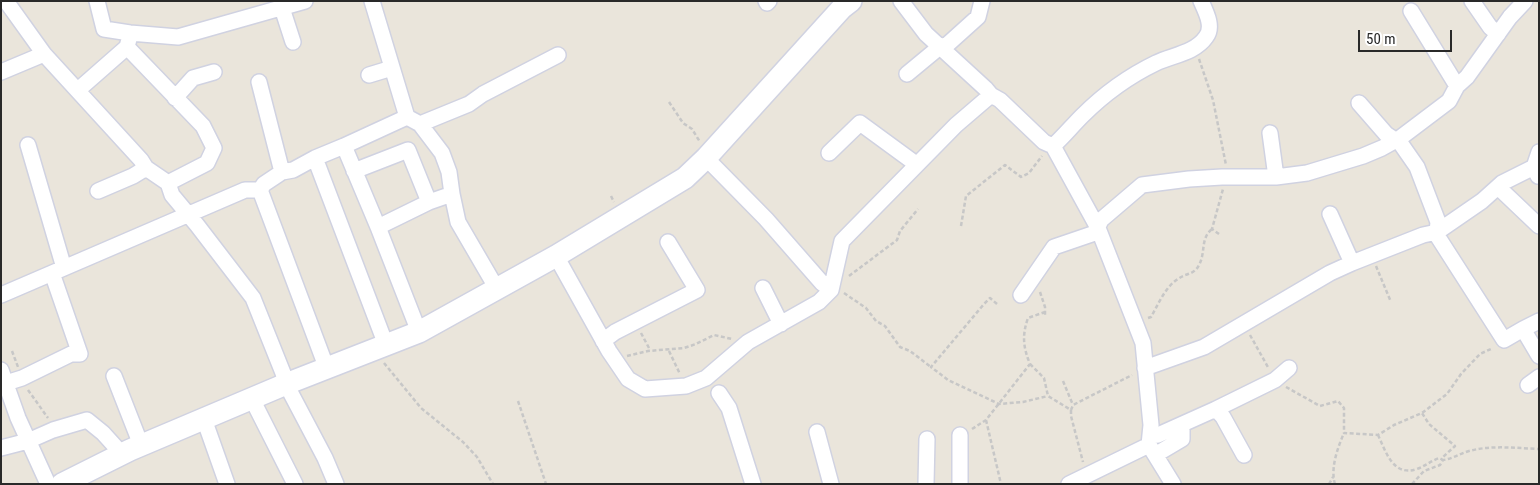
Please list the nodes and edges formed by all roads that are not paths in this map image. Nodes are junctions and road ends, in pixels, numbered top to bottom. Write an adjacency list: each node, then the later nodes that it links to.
1 (6, 1): 17 (street)
2 (97, 1): 14 (street)
3 (305, 1): 11 (street)
4 (372, 1): 19 (street)
5 (851, 1): 38 (street)
6 (901, 1): 16 (street)
7 (982, 1): 16 (street)
8 (1201, 1): 35 (street)
9 (1472, 1): 13 (street)
10 (1525, 1): 13 (street)
11 (282, 8): 14 (street); 15 (street)
12 (1411, 12): 25 (street)
13 (1498, 34): 25 (street)
14 (128, 40): 26 (street); 28 (street)
15 (293, 42)
16 (941, 47): 22 (street); 27 (street)
17 (44, 54): 20 (street); 26 (street)
18 (558, 55): 30 (street)
19 (392, 68): 23 (street); 30 (street)
20 (1, 72)
21 (214, 72): 28 (street)
22 (907, 74)
23 (369, 75)
24 (259, 82): 44 (street)
25 (1457, 86): 32 (street)
26 (78, 90): 41 (street)
27 (991, 95): 35 (street); 40 (street)
28 (175, 98): 46 (street)
29 (1359, 103): 32 (street)
30 (414, 121): 34 (street); 50 (street)
31 (1270, 133): 45 (street)
32 (1395, 140): 45 (street); 57 (street)
33 (28, 145): 61 (street)
34 (344, 146): 39 (street); 43 (street)
35 (1052, 146): 56 (street)
36 (1539, 152): 42 (street)
37 (829, 153): 40 (street)
38 (709, 155): 59 (street); 64 (street)
39 (315, 158): 44 (street); 72 (street)
40 (916, 164): 64 (street)
41 (146, 168): 46 (street); 49 (street)
42 (1537, 170): 47 (street)
43 (354, 171): 51 (street); 55 (street)
44 (282, 172): 48 (street)
45 (1276, 177): 56 (street)
46 (168, 183): 53 (street)
47 (1498, 187): 54 (street); 57 (street)
48 (260, 190): 53 (street); 76 (street)
49 (98, 191)
50 (452, 194): 51 (street); 62 (street)
51 (429, 202): 55 (street)
52 (1330, 214): 60 (street)
53 (189, 215): 61 (street); 79 (street)
54 (1539, 226)
55 (378, 227): 70 (street)
56 (1098, 228): 66 (street); 74 (street)
57 (1436, 232): 60 (street); 69 (street)
58 (668, 242): 71 (street)
59 (556, 256): 62 (street); 71 (street)
60 (1352, 263): 74 (street)
61 (58, 271): 65 (street); 77 (street)
62 (497, 288): 70 (street)
63 (763, 288): 68 (street)
64 (831, 290): 68 (street)
65 (1, 295)
66 (1020, 295)
67 (1539, 321): 69 (street)
68 (781, 324): 71 (street)
69 (1523, 329): 73 (street)
70 (419, 332): 72 (street)
71 (603, 341)
72 (381, 348): 76 (street)
73 (1539, 356)
74 (1145, 368): 88 (street)
75 (1290, 368): 82 (street)
76 (327, 369): 79 (street)
77 (4, 376): 87 (street)
78 (114, 376): 90 (street)
79 (286, 384): 81 (street); 96 (street)
80 (718, 393): 97 (street)
81 (252, 399): 83 (street); 95 (street)
82 (1216, 409): 88 (street); 91 (street)
83 (204, 419): 90 (street); 94 (street)
84 (817, 432): 98 (street)
85 (960, 435): 100 (street)
86 (927, 439): 99 (street)
87 (28, 441): 89 (street); 90 (street); 92 (street)
88 (1151, 445): 101 (street); 102 (street)
89 (1, 448)
90 (131, 450): 93 (street)
91 (1244, 455)
92 (48, 484)
93 (62, 484)
94 (227, 484)
95 (295, 484)
96 (336, 484)
97 (753, 484)
98 (831, 484)
99 (926, 484)
100 (960, 484)
101 (1069, 484)
102 (1173, 484)

